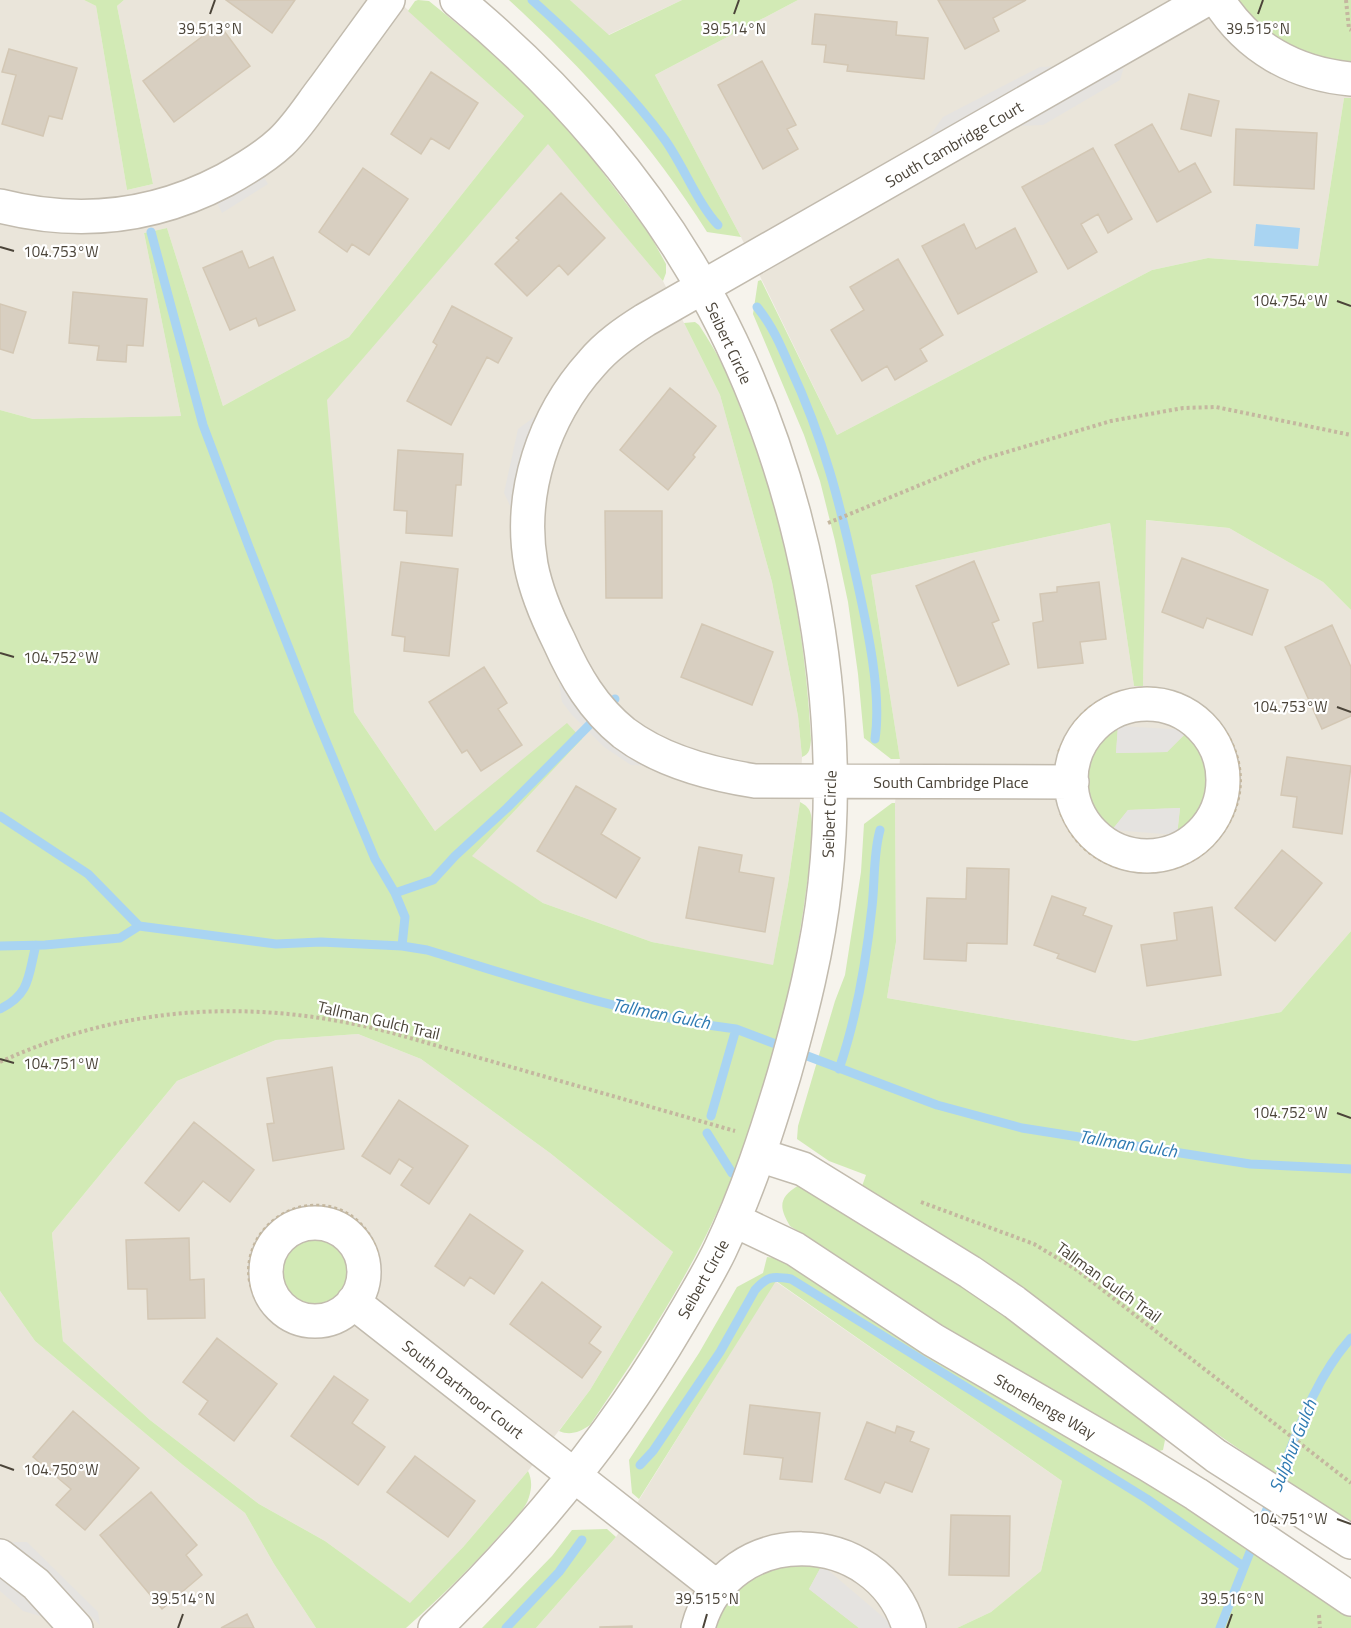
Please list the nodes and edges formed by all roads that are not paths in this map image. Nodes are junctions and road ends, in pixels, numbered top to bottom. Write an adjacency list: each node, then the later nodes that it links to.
1 (388, 0): 6 (street)
2 (457, 0): 7 (street, Seibert Circle)
3 (1206, 0): 7 (street, South Cambridge Court)
4 (1218, 0): 5 (street)
5 (1351, 79)
6 (0, 206)
7 (702, 287): 8 (street, Seibert Circle); 8 (street, South Cambridge Court)
8 (831, 781): 9 (street, South Cambridge Place); 10 (street, Seibert Circle)
9 (1072, 782): 9 (street)
10 (759, 1155): 11 (street, Seibert Circle); 14 (street)
11 (734, 1220): 13 (street, Seibert Circle); 17 (street, Stonehenge Way)
12 (353, 1302): 13 (street, South Dartmoor Court)
13 (574, 1476): 16 (street, South Dartmoor Court); 19 (street, Seibert Circle)
14 (1345, 1538)
15 (0, 1556): 18 (street)
16 (719, 1589): 20 (street); 21 (street)
17 (1351, 1599)
18 (76, 1628)
19 (435, 1628)
20 (698, 1628)
21 (909, 1628)

